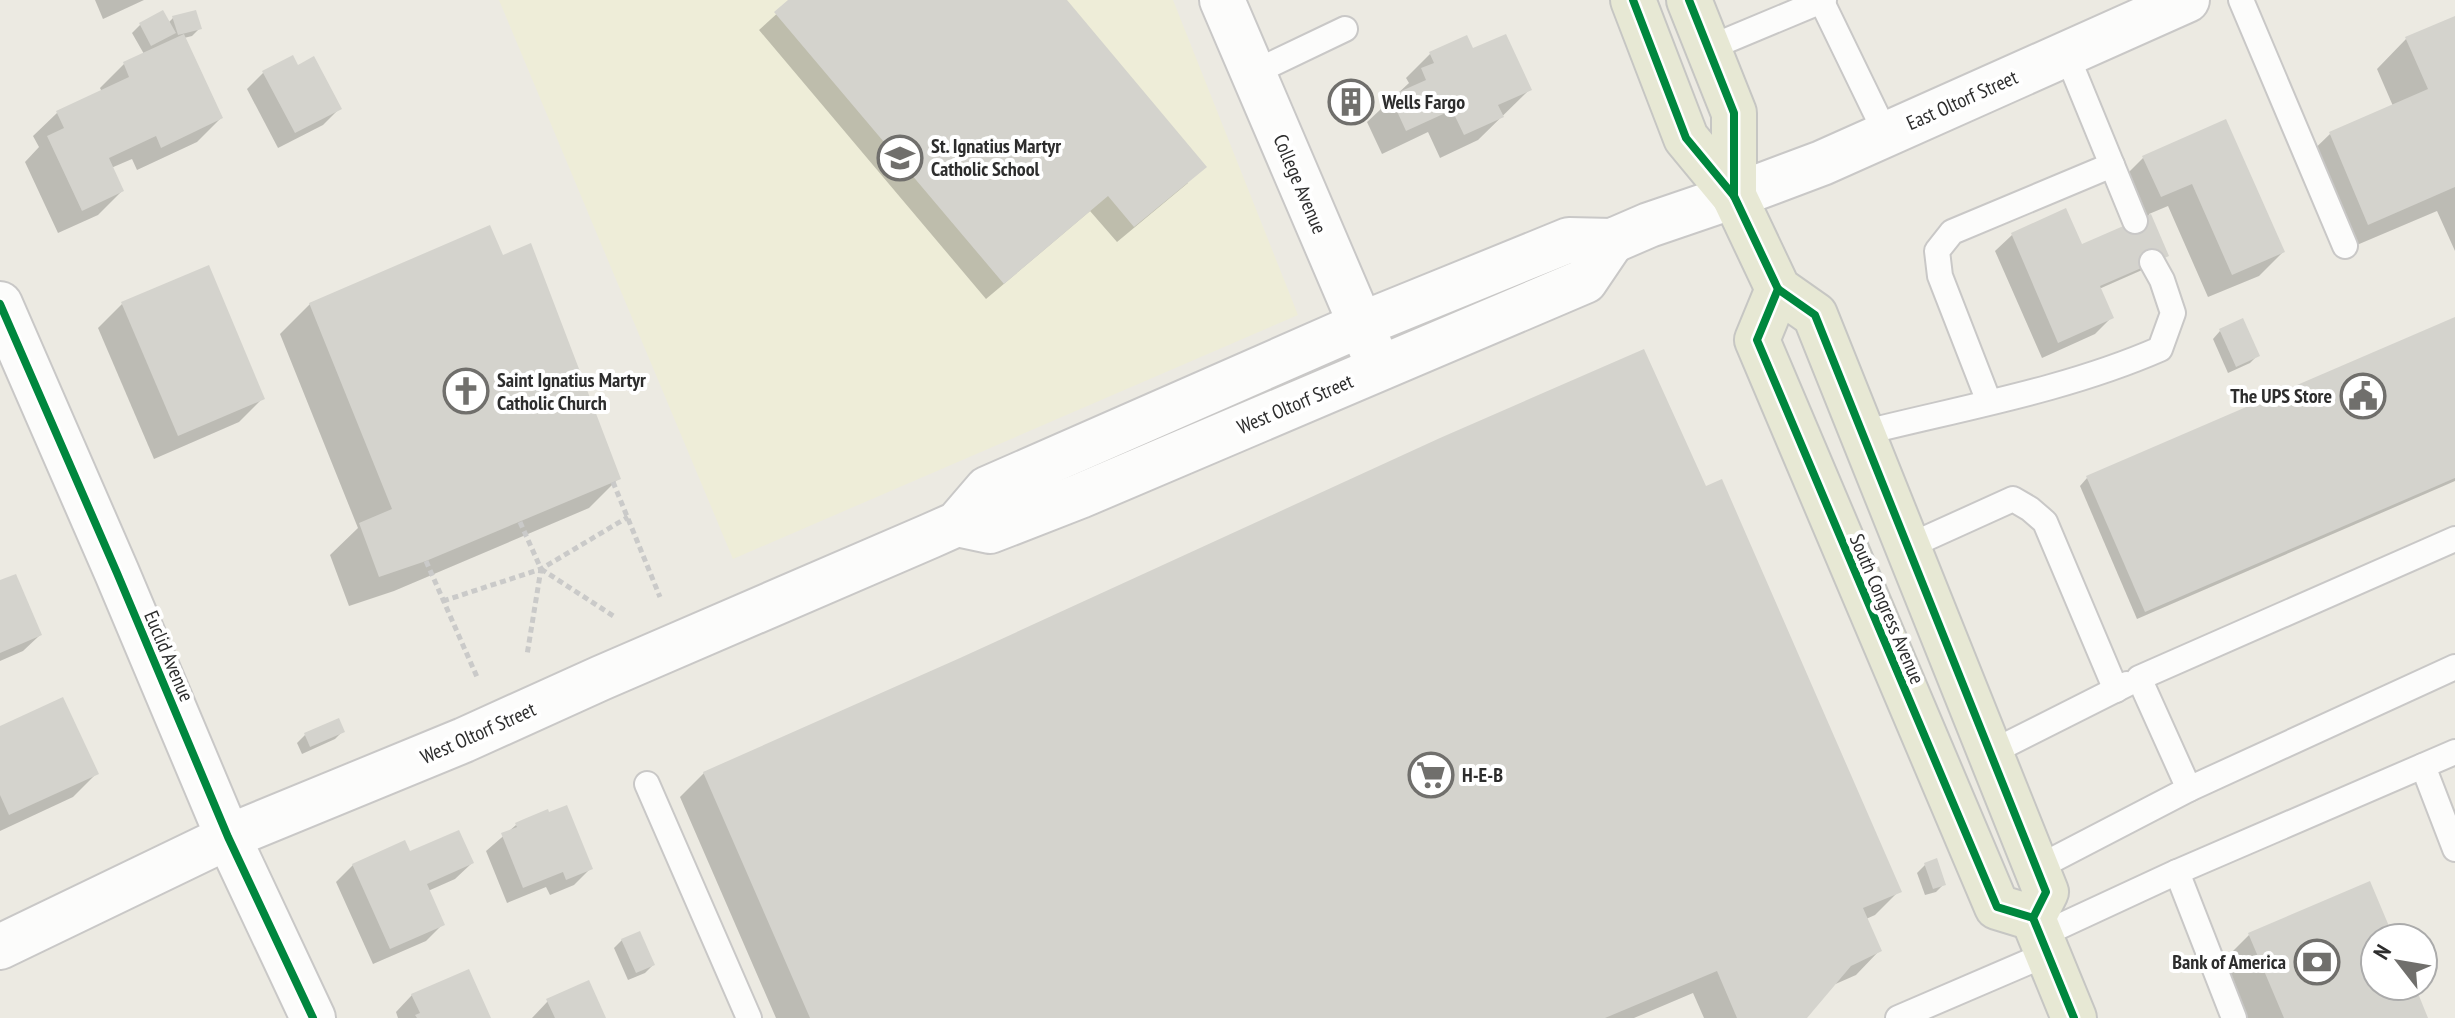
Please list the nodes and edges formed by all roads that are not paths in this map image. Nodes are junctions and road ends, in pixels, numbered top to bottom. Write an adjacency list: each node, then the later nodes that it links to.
1 (1222, 0): 10 (main road, College Avenue)
2 (1633, 0): 13 (main road, South Congress Avenue)
3 (1689, 0): 8 (main road, South Congress Avenue)
4 (1822, 0): 8 (lane); 11 (lane)
5 (2187, 0): 9 (main road, East Oltorf Street)
6 (2241, 0): 16 (lane)
7 (1345, 29): 10 (lane)
8 (1709, 48): 13 (main road, South Congress Avenue)
9 (2066, 53): 11 (main road, East Oltorf Street); 12 (lane)
10 (1253, 73): 20 (main road, College Avenue)
11 (1886, 134): 13 (main road, East Oltorf Street)
12 (2112, 165): 14 (lane); 22 (lane)
13 (1734, 196): 15 (main road, West Oltorf Street); 18 (main road, South Congress Avenue)
14 (2135, 221)
15 (1612, 241): 20 (main road, West Oltorf Street); 21 (main road, West Oltorf Street)
16 (2345, 246)
17 (2152, 262): 22 (lane)
18 (1778, 289): 23 (main road, South Congress Avenue); 39 (main road, South Congress Avenue)
19 (0, 304): 35 (main road, Euclid Avenue)
20 (1360, 325): 21 (main road, College Avenue); 24 (main road, West Oltorf Street)
21 (1379, 367): 24 (main road, West Oltorf Street)
22 (1989, 402): 23 (lane)
23 (1862, 433): 26 (main road, South Congress Avenue)
24 (957, 524): 35 (main road, West Oltorf Street)
25 (2455, 539): 28 (lane)
26 (1907, 547): 29 (lane); 31 (main road, South Congress Avenue)
27 (2455, 667): 34 (lane)
28 (2139, 678): 29 (lane); 34 (lane)
29 (2116, 690): 31 (lane)
30 (2455, 752): 32 (lane)
31 (1990, 753): 37 (main road, South Congress Avenue)
32 (2423, 766): 36 (lane); 38 (lane)
33 (647, 784): 42 (lane)
34 (2189, 789): 37 (lane)
35 (228, 837): 40 (main road, West Oltorf Street); 41 (main road, Euclid Avenue)
36 (2455, 849)
37 (2037, 868): 39 (main road, South Congress Avenue)
38 (2177, 872): 39 (lane); 45 (lane)
39 (2040, 936): 43 (lane); 44 (main road)
40 (0, 947)
41 (313, 1018)
42 (749, 1018)
43 (1898, 1018)
44 (2074, 1018)
45 (2234, 1018)

